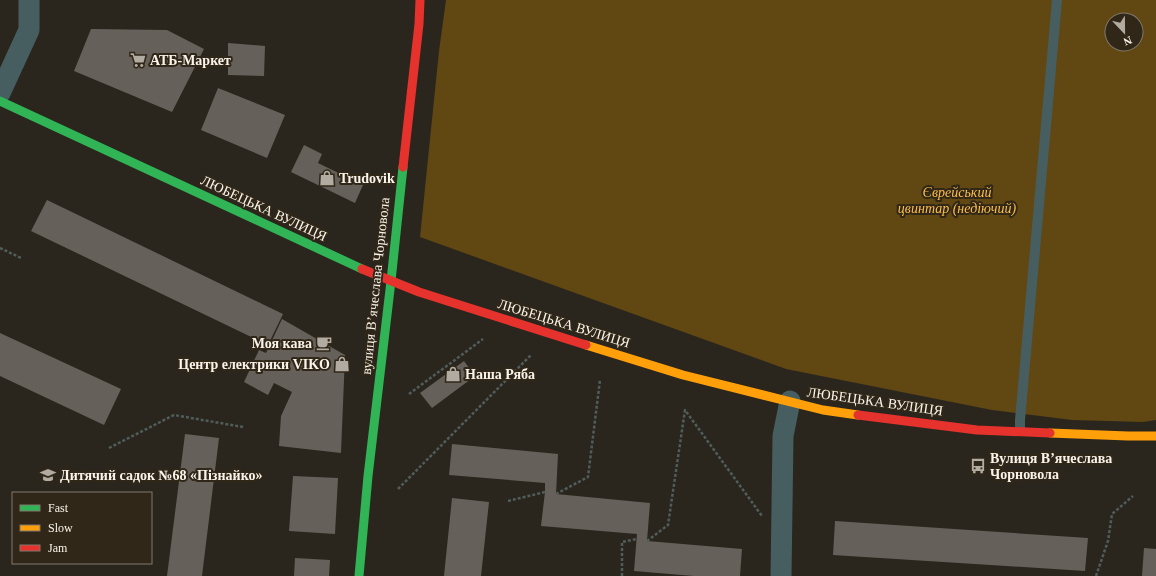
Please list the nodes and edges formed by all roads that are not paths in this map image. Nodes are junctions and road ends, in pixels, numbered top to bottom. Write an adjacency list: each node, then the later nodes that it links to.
1 (29, 0): 4 (street)
2 (420, 0): 6 (main road, вулиця Вʼячеслава Чорновола)
3 (1057, 0): 8 (lane)
4 (0, 93)
5 (0, 101): 6 (main road, ЛЮБЕЦЬКА ВУЛИЦЯ)
6 (391, 281): 7 (main road, ЛЮБЕЦЬКА ВУЛИЦЯ); 10 (main road, вулиця Вʼячеслава Чорновола)
7 (790, 401): 8 (main road, ЛЮБЕЦЬКА ВУЛИЦЯ); 11 (street)
8 (1020, 431): 9 (main road, ЛЮБЕЦЬКА ВУЛИЦЯ)
9 (1156, 436)
10 (359, 576)
11 (781, 576)

